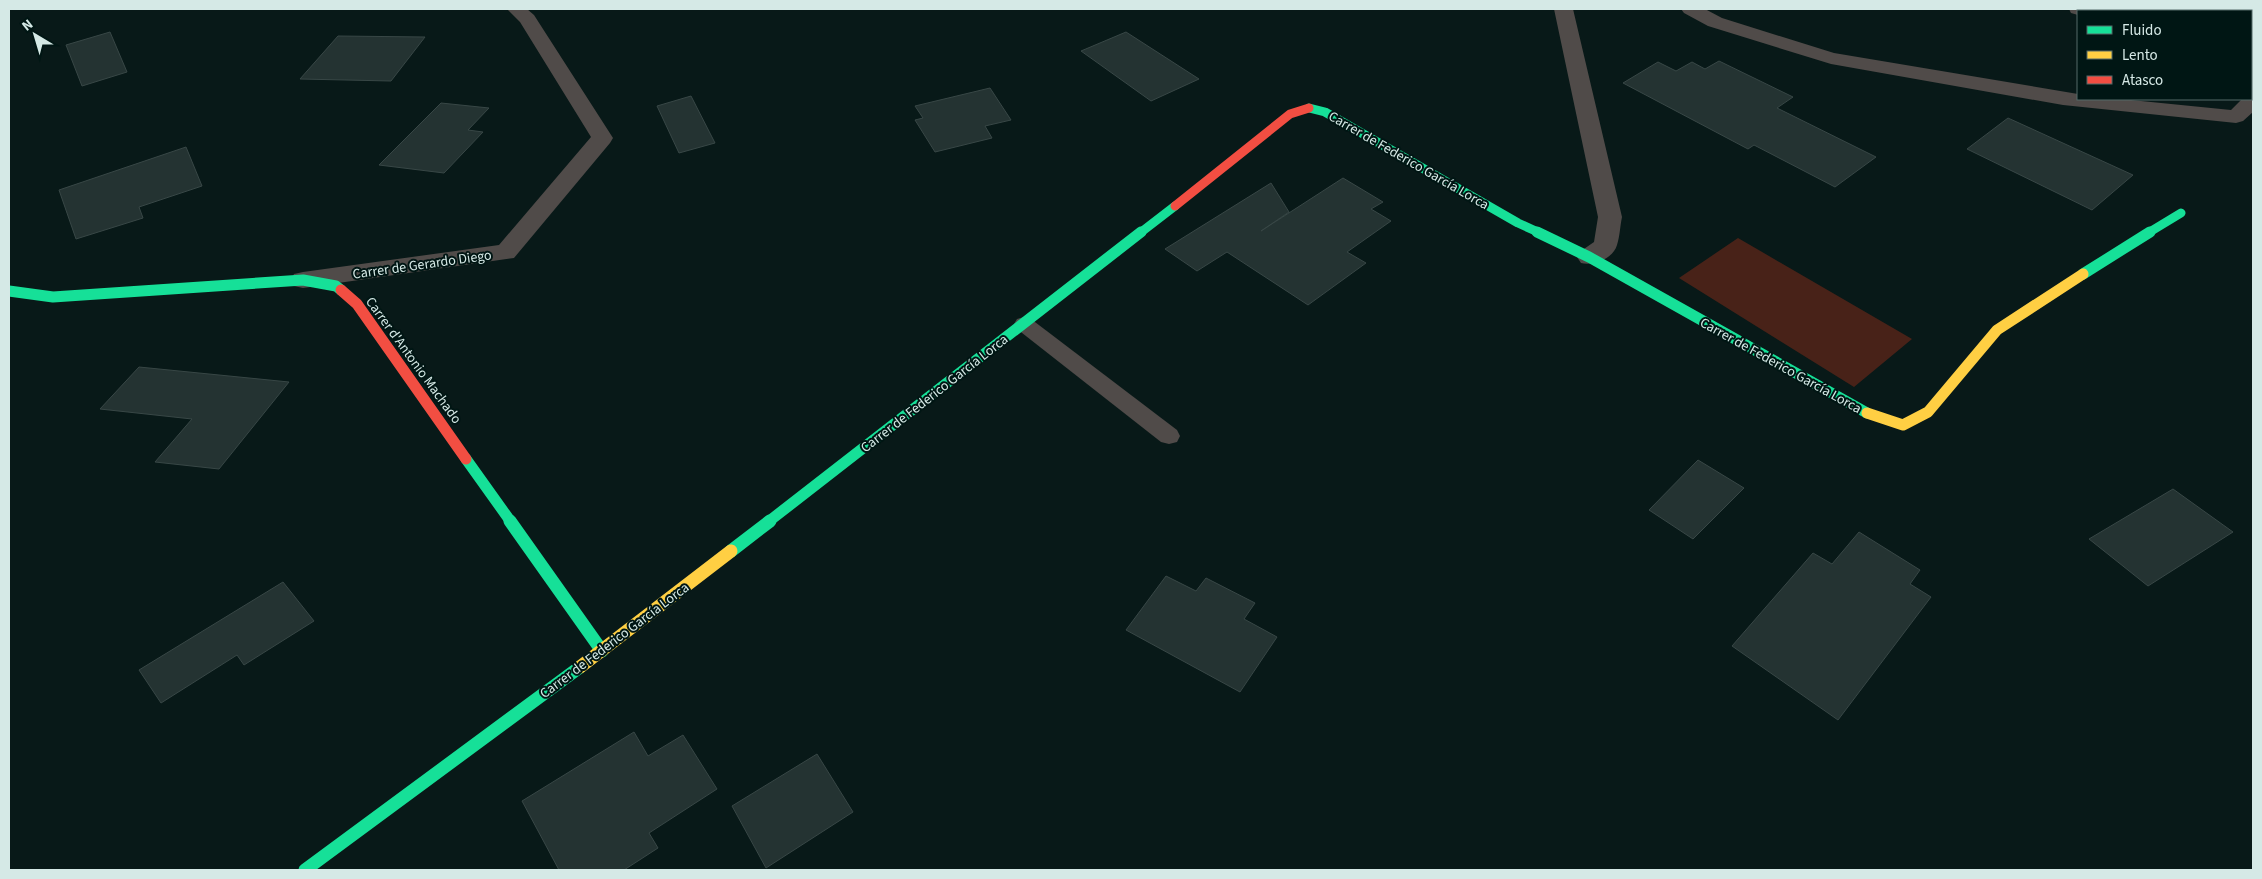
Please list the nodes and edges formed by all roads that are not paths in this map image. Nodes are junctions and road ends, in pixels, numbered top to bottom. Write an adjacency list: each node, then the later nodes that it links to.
1 (516, 9): 9 (street, Carrer de Gerardo Diego)
2 (1563, 9): 8 (street)
3 (1691, 9): 4 (street)
4 (2077, 100)
5 (2081, 100): 6 (street)
6 (2253, 100)
7 (2181, 213): 8 (street, Carrer de Federico García Lorca)
8 (1589, 257): 11 (street, Carrer de Federico García Lorca)
9 (303, 280): 10 (street, Carrer d'Antonio Machado); 13 (street, Carrer d'Antonio Machado)
10 (9, 291)
11 (1024, 324): 12 (lane); 13 (street, Carrer de Federico García Lorca)
12 (1168, 436)
13 (602, 651): 14 (street, Carrer de Federico García Lorca)
14 (305, 870)

